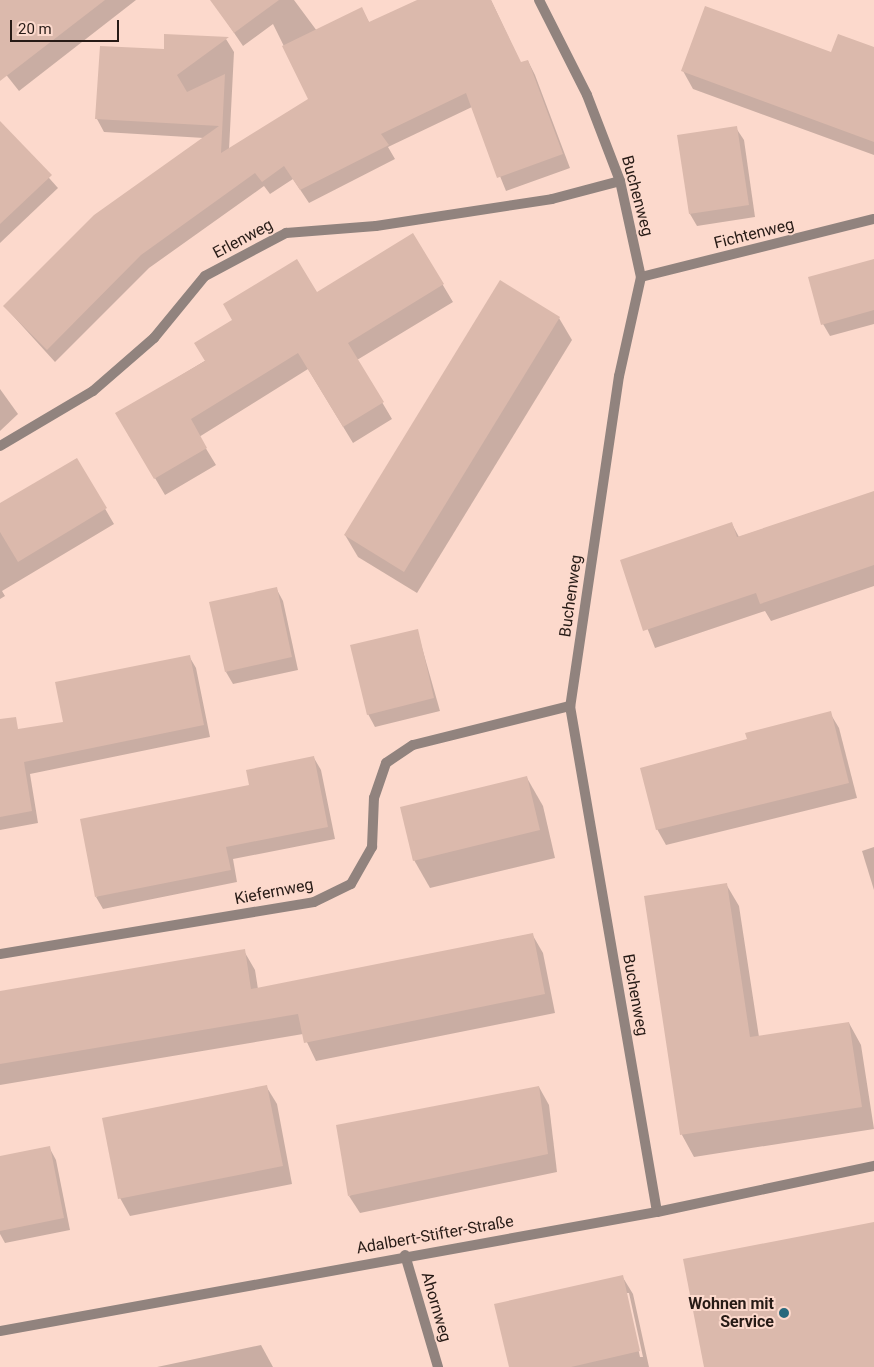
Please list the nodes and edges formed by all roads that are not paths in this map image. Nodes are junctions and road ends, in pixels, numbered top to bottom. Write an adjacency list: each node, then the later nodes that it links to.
1 (539, 0): 2 (street, Buchenweg)
2 (620, 181): 4 (street, Buchenweg); 5 (street, Erlenweg)
3 (874, 219): 4 (street, Fichtenweg)
4 (641, 277): 6 (street, Buchenweg)
5 (0, 446)
6 (570, 706): 7 (street, Kiefernweg); 9 (street, Buchenweg)
7 (0, 954)
8 (874, 1166): 9 (street, Adalbert-Stifter-Straße)
9 (657, 1212): 10 (street, Adalbert-Stifter-Straße)
10 (405, 1255): 11 (street, Adalbert-Stifter-Straße); 12 (street, Ahornweg)
11 (0, 1331)
12 (438, 1367)

